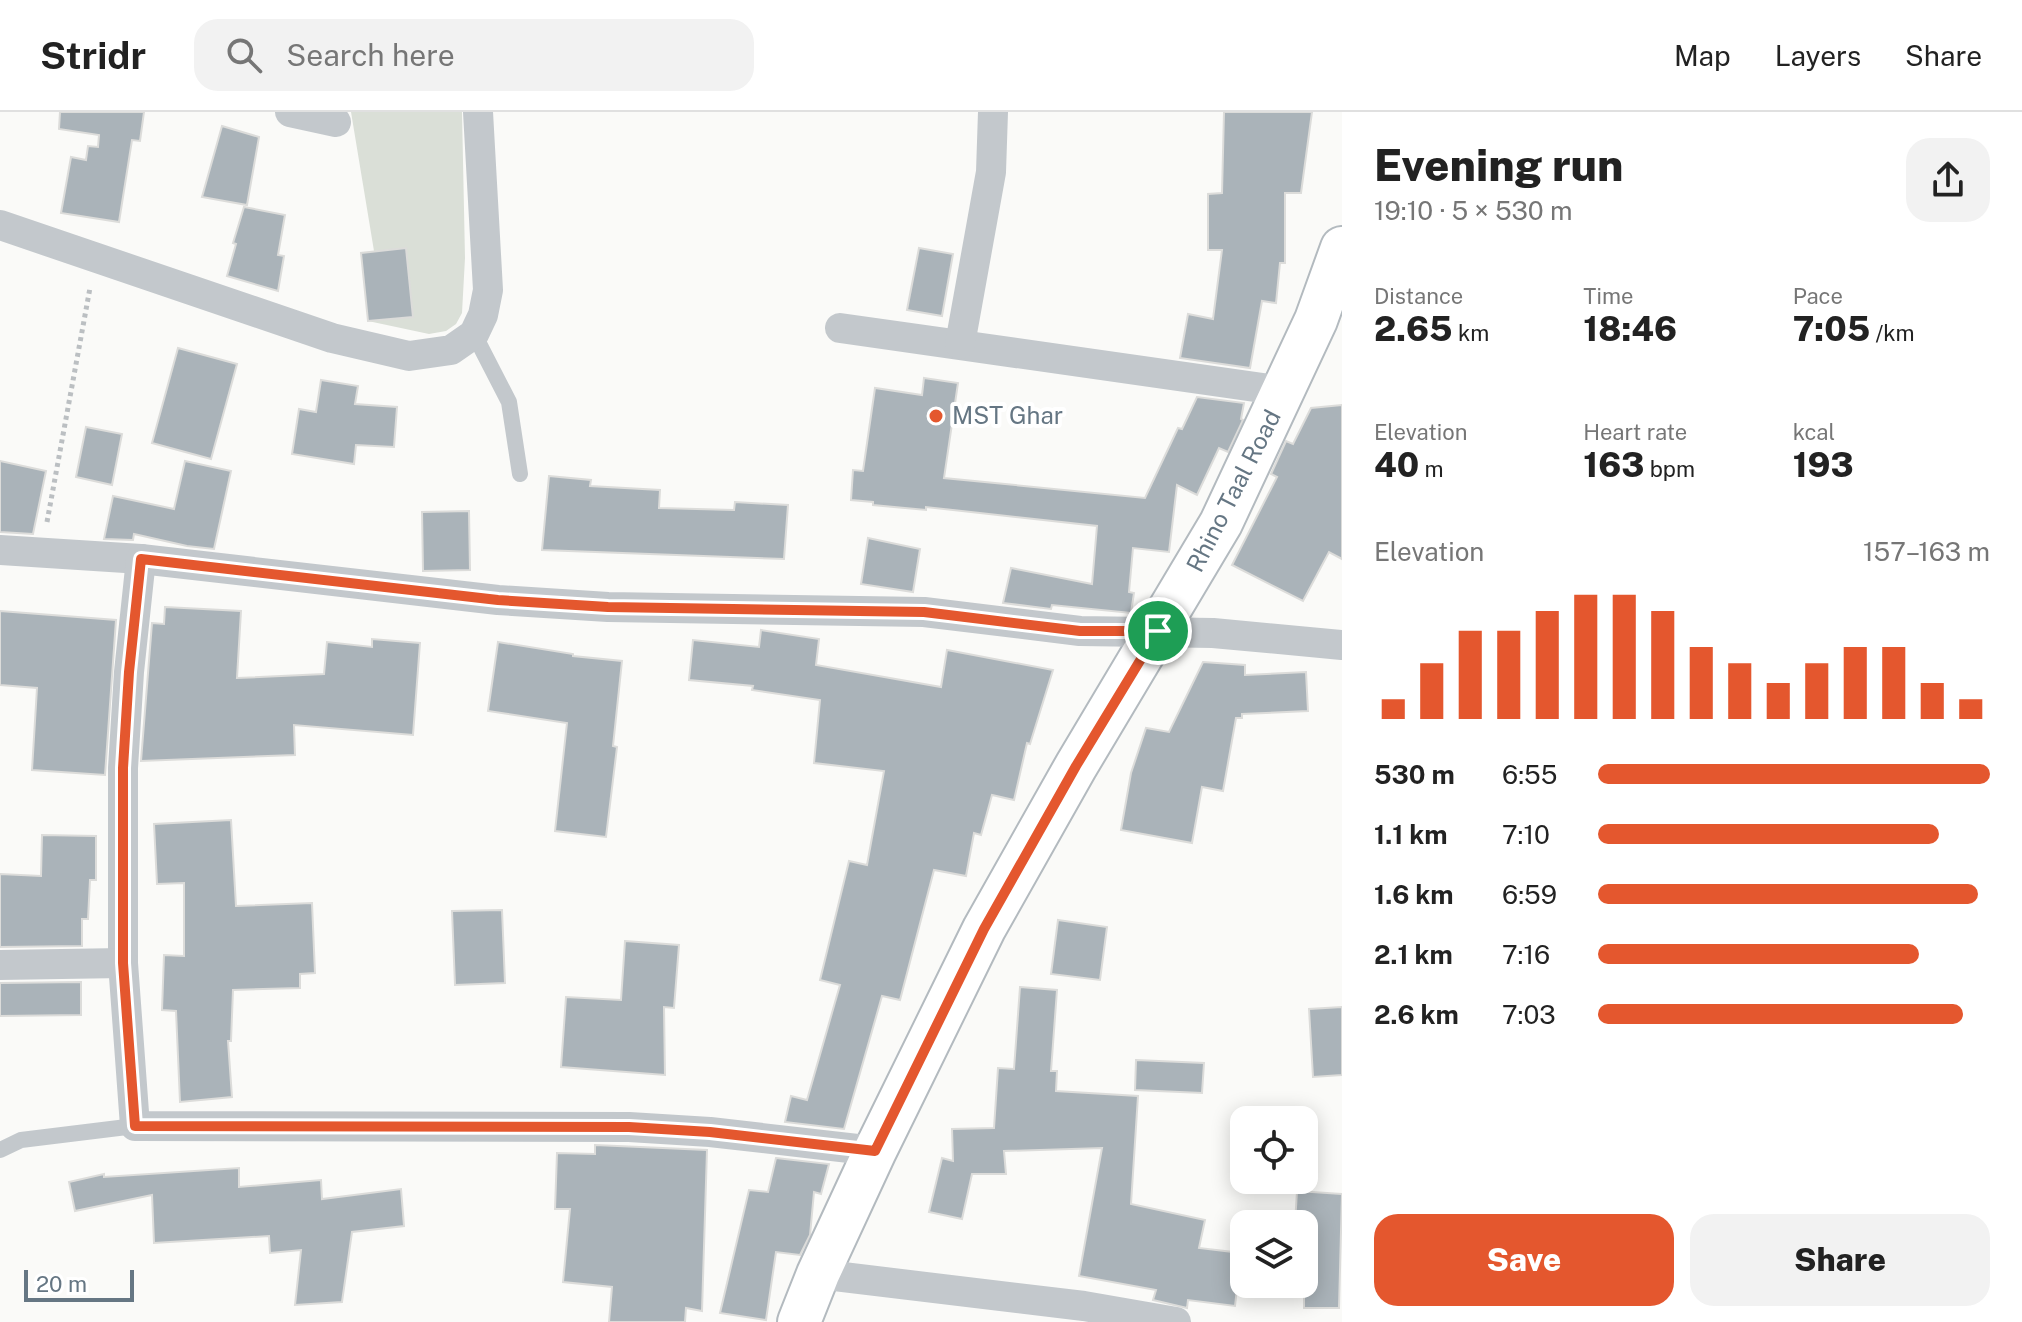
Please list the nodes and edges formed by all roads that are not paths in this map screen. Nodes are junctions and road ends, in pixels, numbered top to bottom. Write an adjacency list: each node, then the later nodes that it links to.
1 (290, 112): 4 (street)
2 (478, 112): 8 (street)
3 (993, 112): 9 (street)
4 (336, 122)
5 (0, 225): 8 (street)
6 (1342, 248): 10 (street, Rhino Taal Road)
7 (840, 328): 9 (street)
8 (474, 334): 11 (lane)
9 (960, 344): 10 (street)
10 (1284, 391): 14 (street, Rhino Taal Road)
11 (520, 474)
12 (0, 550): 13 (street)
13 (141, 559): 14 (street); 16 (street)
14 (1158, 631): 15 (street); 20 (street, Rhino Taal Road)
15 (1342, 645)
16 (123, 963): 17 (street); 18 (street)
17 (0, 965)
18 (135, 1126): 19 (lane); 20 (street)
19 (0, 1150)
20 (875, 1151): 21 (street, Rhino Taal Road)
21 (818, 1274): 22 (street, Rhino Taal Road); 23 (street)
22 (799, 1322)
23 (1176, 1322)

